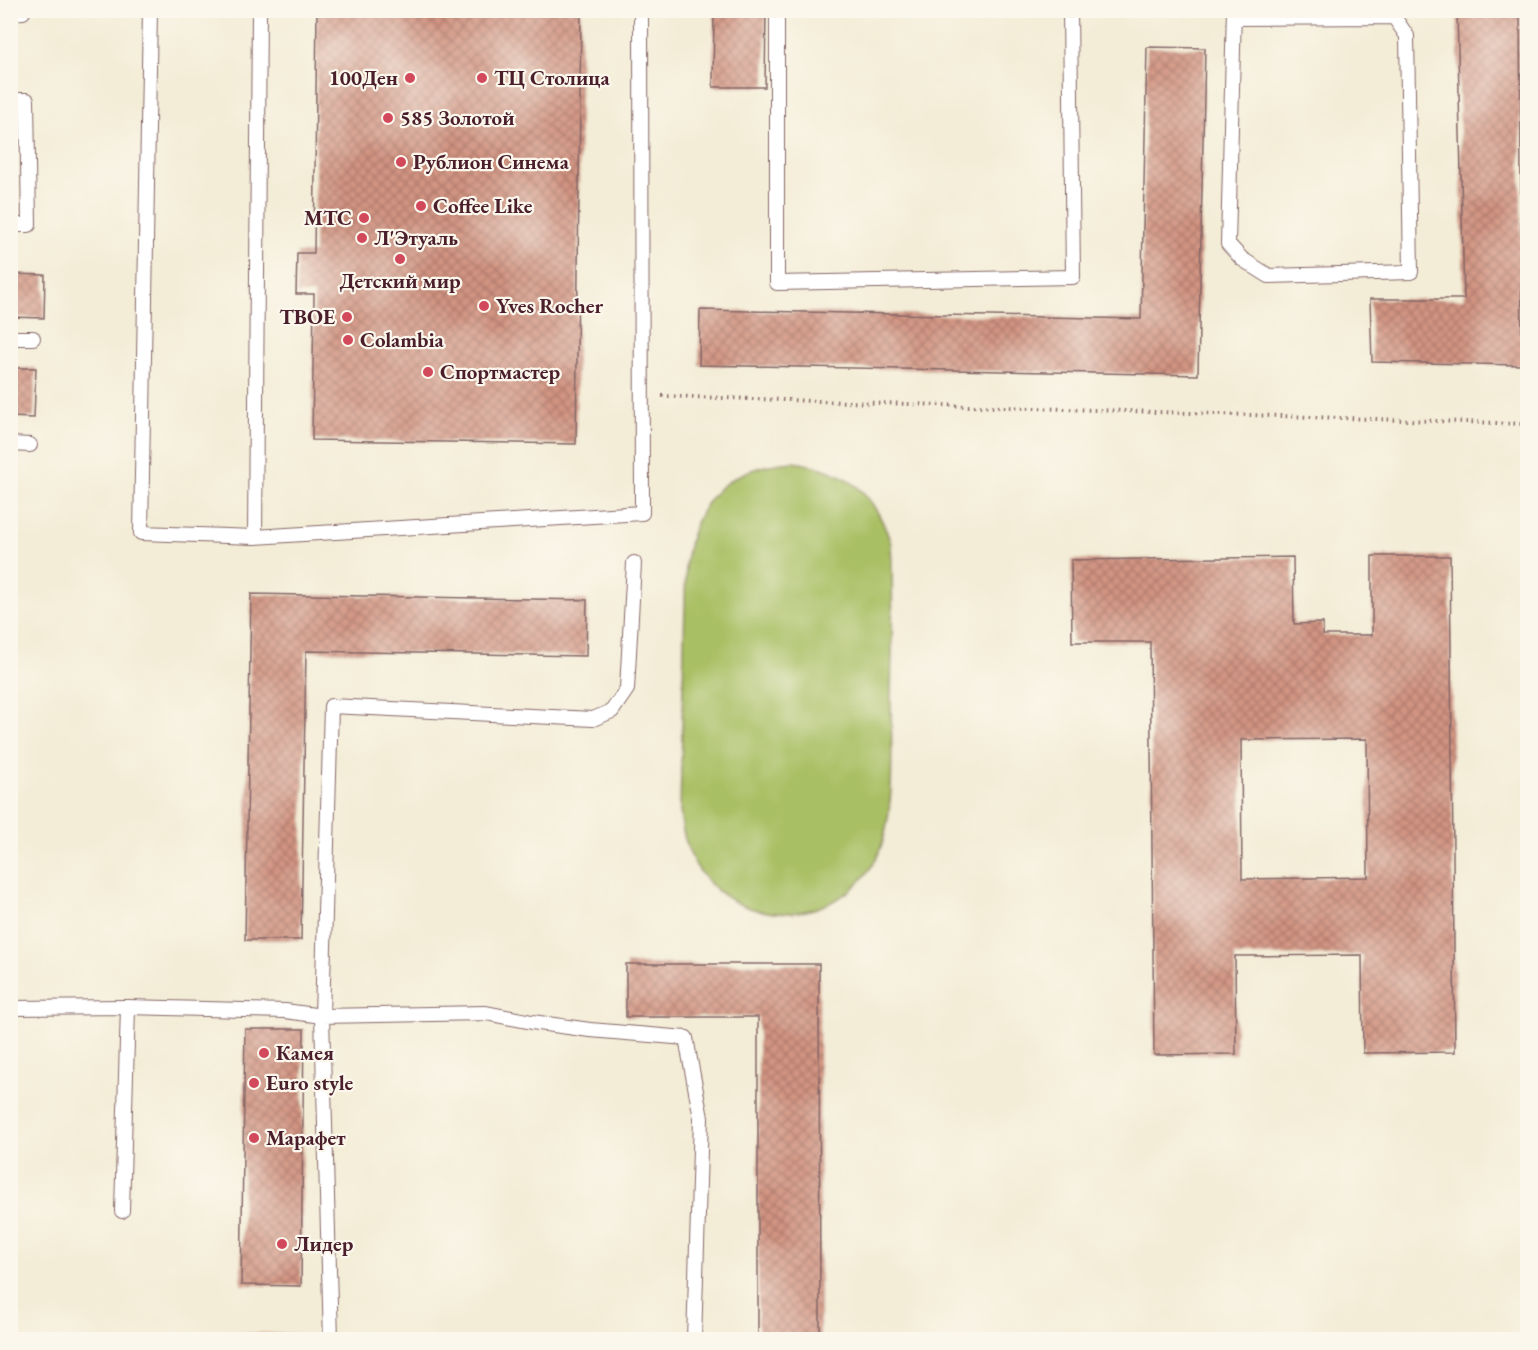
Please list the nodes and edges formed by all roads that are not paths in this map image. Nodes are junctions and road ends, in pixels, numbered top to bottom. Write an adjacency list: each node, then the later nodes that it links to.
1 (150, 10): 13 (lane)
2 (259, 10): 13 (lane)
3 (641, 10): 13 (lane)
4 (777, 10): 5 (lane)
5 (1070, 10)
6 (1234, 14): 6 (lane)
7 (10, 100): 8 (lane)
8 (10, 225)
9 (10, 338): 10 (lane)
10 (33, 338)
11 (10, 444): 12 (lane)
12 (30, 445)
13 (255, 537)
14 (634, 563): 17 (lane)
15 (128, 1007): 16 (lane); 17 (lane); 18 (lane)
16 (10, 1008)
17 (322, 1016): 19 (lane); 20 (lane)
18 (122, 1211)
19 (331, 1340)
20 (694, 1340)

